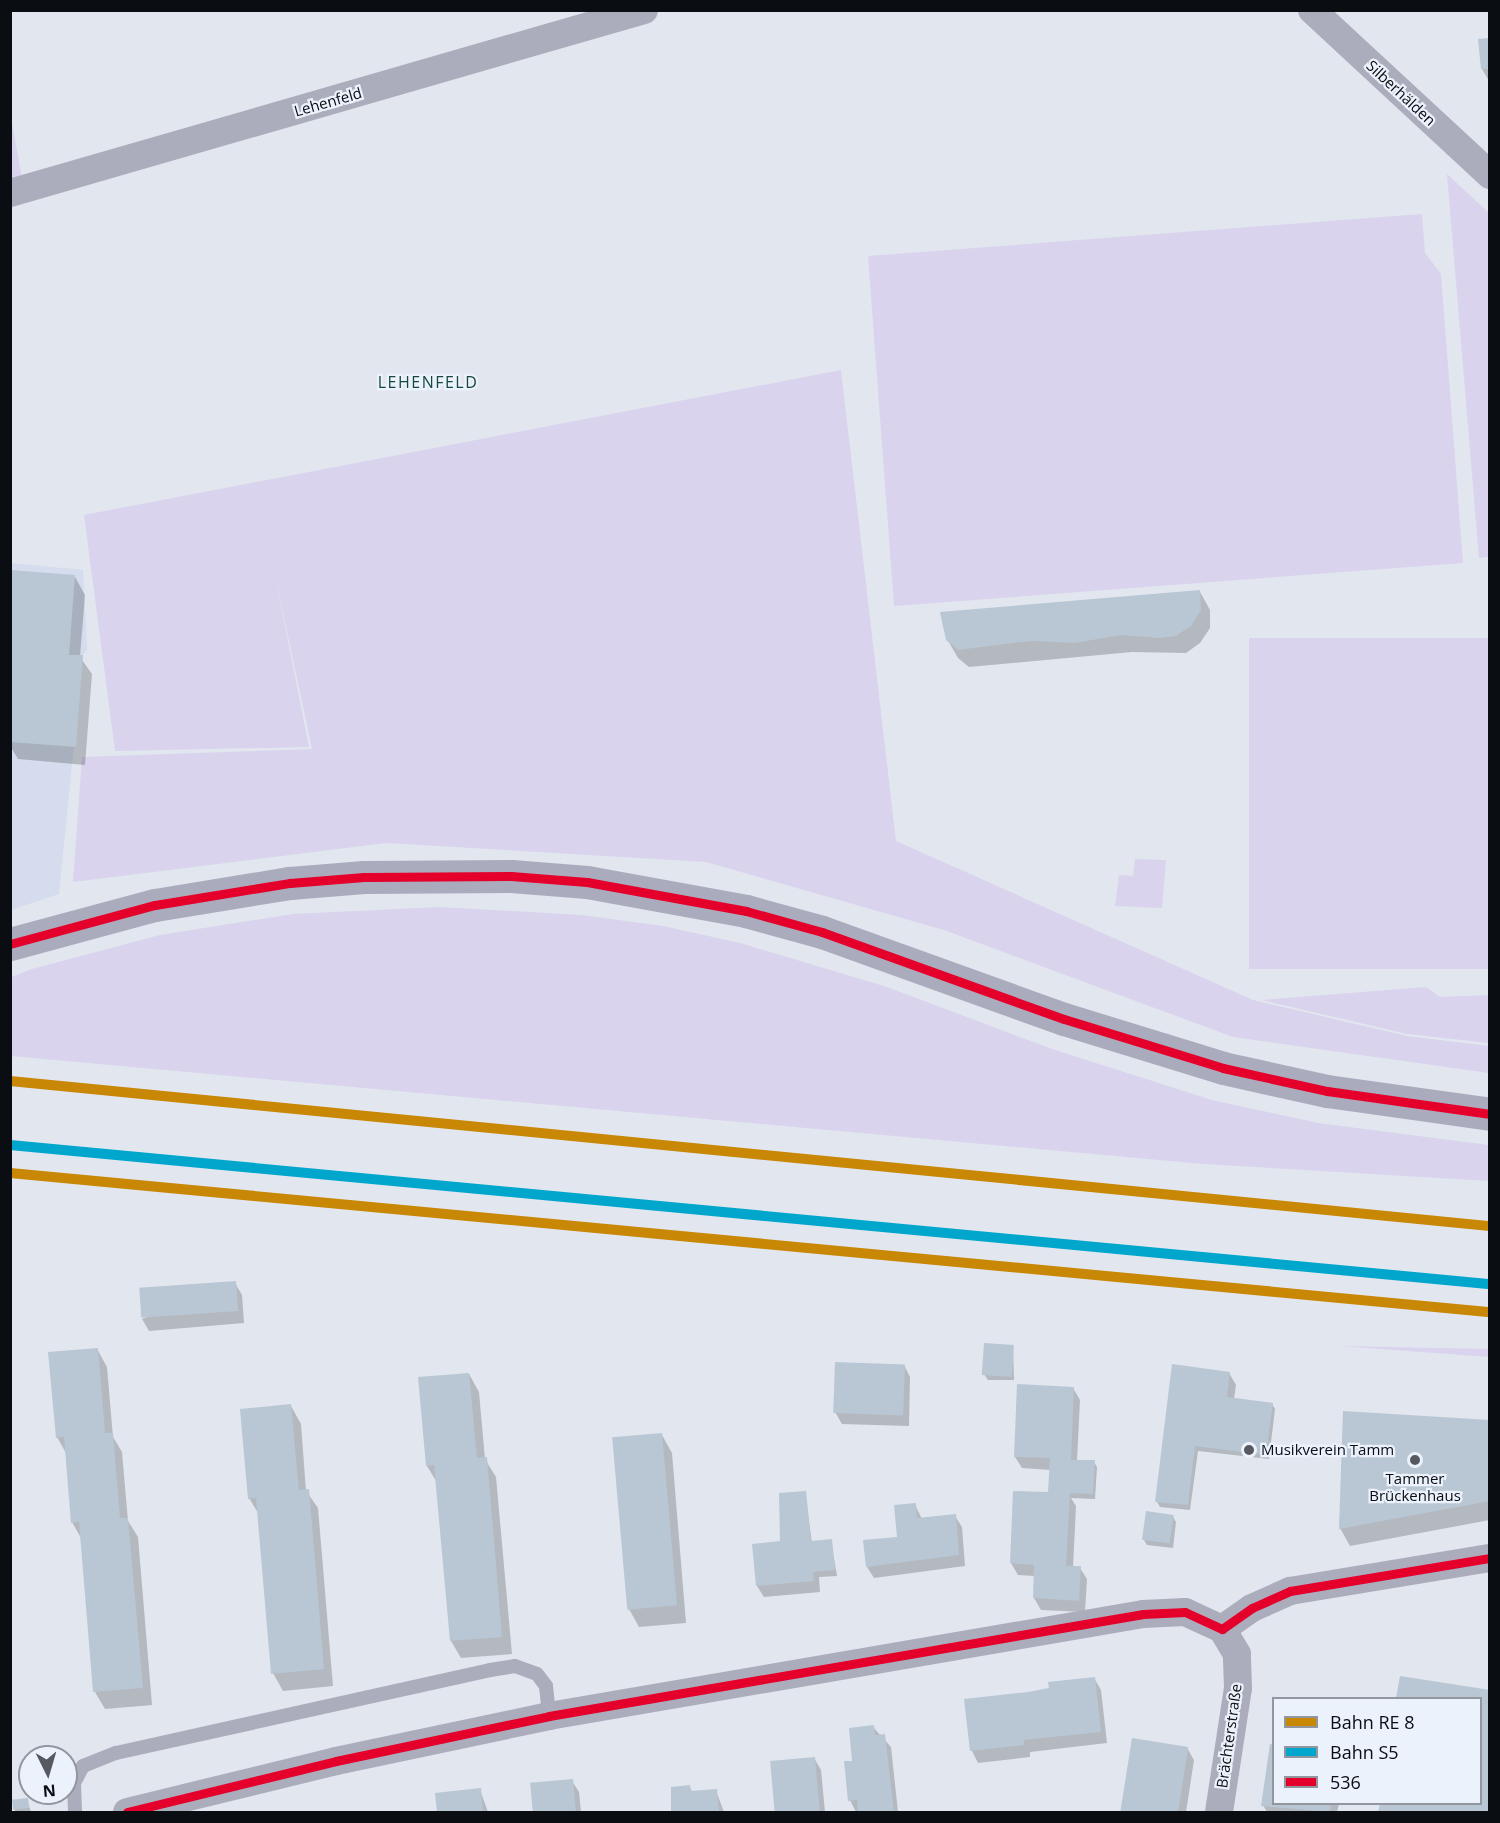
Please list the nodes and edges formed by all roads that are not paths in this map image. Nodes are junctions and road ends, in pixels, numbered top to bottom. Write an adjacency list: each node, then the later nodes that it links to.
1 (644, 10): 4 (street, Lehenfeld)
2 (1312, 10): 3 (street, Silberhälden)
3 (1490, 175)
4 (10, 192)
5 (10, 944): 6 (main road)
6 (1490, 1114)
7 (1490, 1558): 8 (street)
8 (1222, 1629): 9 (street); 12 (street, Brächterstraße)
9 (549, 1716): 10 (lane); 11 (street)
10 (75, 1812)
11 (127, 1812)
12 (1219, 1812)

